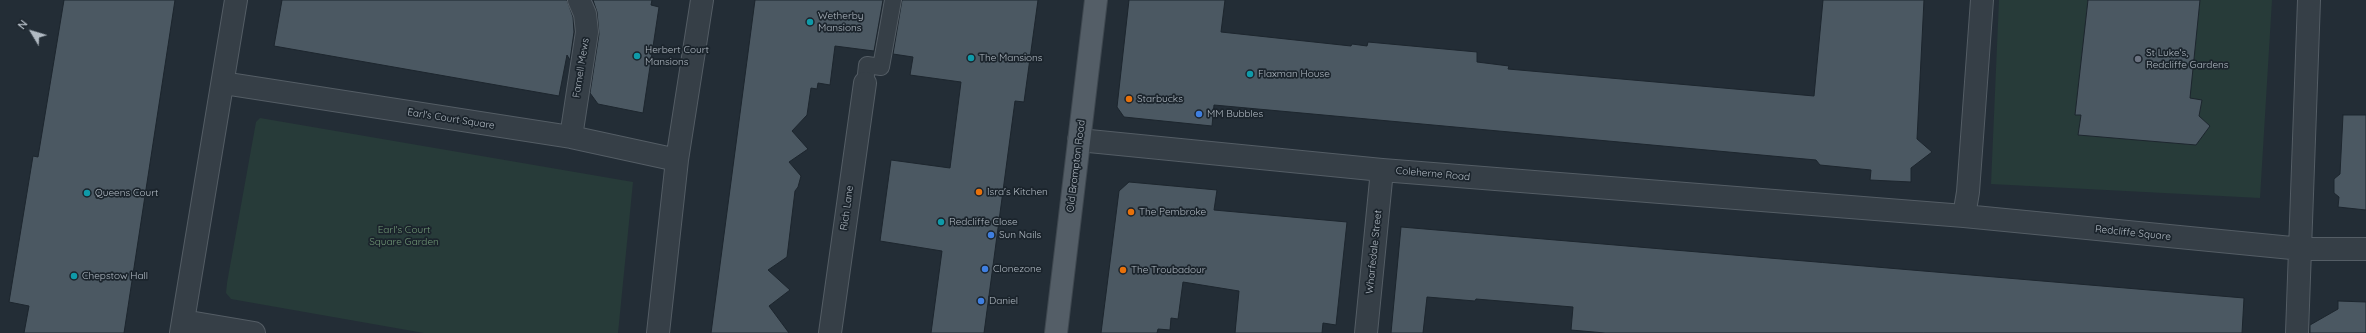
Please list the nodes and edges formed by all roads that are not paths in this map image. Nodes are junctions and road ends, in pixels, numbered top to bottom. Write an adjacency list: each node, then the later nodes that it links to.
1 (236, 0): 8 (street)
2 (579, 0): 10 (street, Farnell Mews)
3 (702, 0): 12 (street)
4 (893, 0): 9 (lane)
5 (1096, 0): 11 (main road, Old Brompton Road)
6 (1982, 0): 15 (street)
7 (2309, 0): 17 (street)
8 (223, 83): 10 (street, Earl's Court Square); 18 (street)
9 (865, 83): 21 (street, Rich Lane)
10 (571, 137): 12 (street, Earl's Court Square)
11 (1079, 140): 13 (street, Coleherne Road); 22 (main road, Old Brompton Road)
12 (677, 160): 20 (street)
13 (1382, 170): 14 (street, Coleherne Road); 23 (street, Wharfedale Street)
14 (1788, 203): 15 (street, Redcliffe Square)
15 (1964, 216): 17 (street, Redcliffe Square)
16 (2366, 249): 17 (street, Redcliffe Square)
17 (2302, 250): 24 (street)
18 (182, 327): 19 (street)
19 (254, 333)
20 (658, 333)
21 (830, 333)
22 (1056, 333)
23 (1366, 333)
24 (2297, 333)

